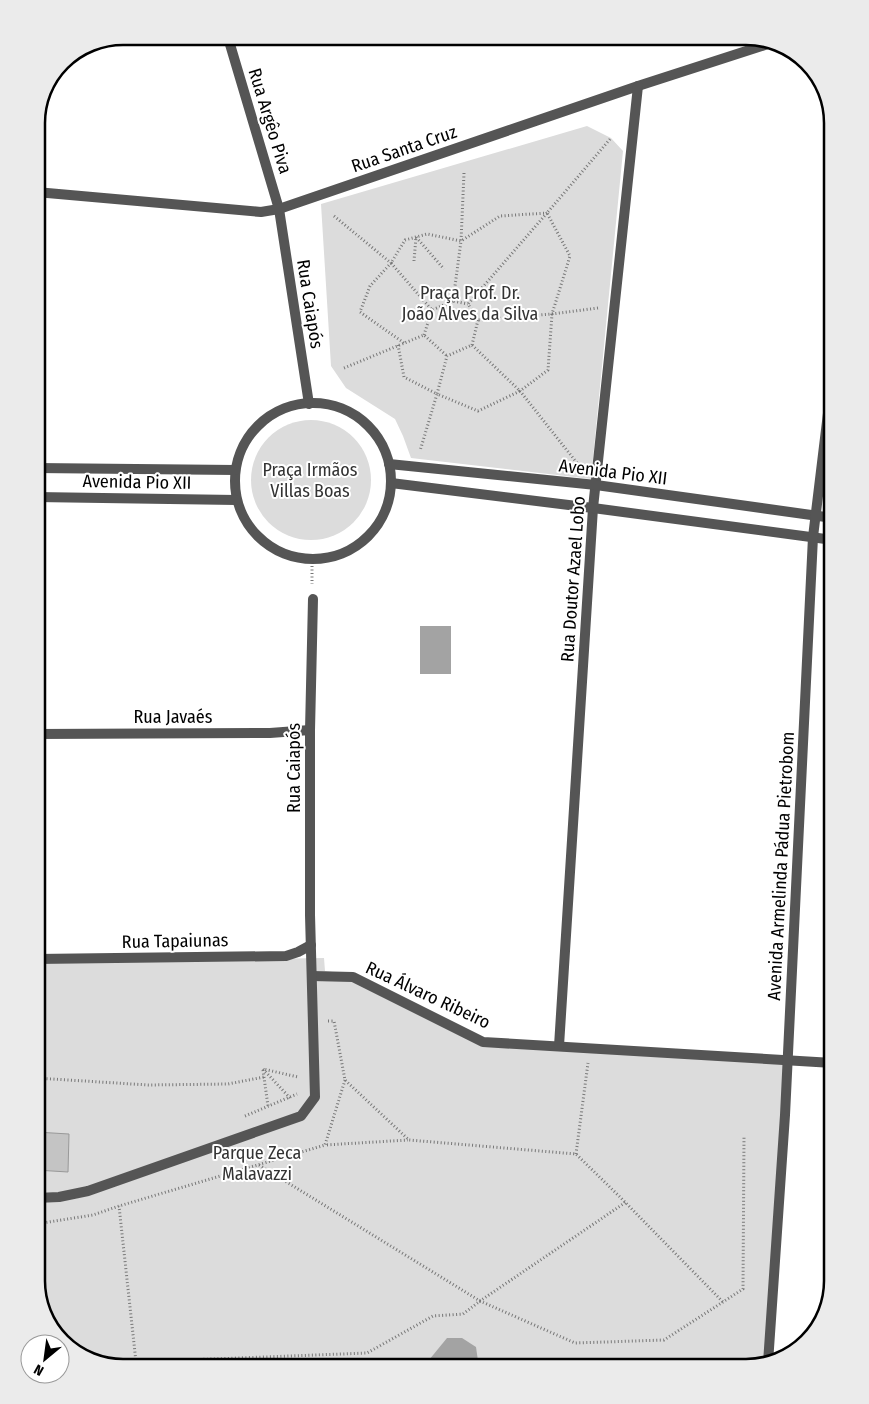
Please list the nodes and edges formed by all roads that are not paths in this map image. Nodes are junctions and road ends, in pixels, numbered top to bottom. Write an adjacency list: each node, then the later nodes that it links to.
1 (230, 45): 5 (street, Rua Argêo Piva)
2 (761, 46): 3 (street, Rua Santa Cruz)
3 (638, 86): 5 (street, Rua Santa Cruz); 12 (street, Rua Doutor Azael Lobo)
4 (45, 193): 5 (street, Rua Santa Cruz)
5 (279, 209): 6 (street, Rua Caiapós)
6 (308, 404): 8 (street); 10 (street)
7 (824, 448): 16 (street, Avenida Armelinda Pádua Pietrobom)
8 (389, 464): 11 (street); 12 (street, Avenida Pio XII)
9 (45, 468): 10 (street, Avenida Pio XII)
10 (235, 470): 14 (street)
11 (391, 482): 14 (street); 15 (street)
12 (596, 485): 15 (street, Rua Doutor Azael Lobo); 16 (street, Avenida Pio XII)
13 (45, 497): 14 (street, Avenida Pio XII)
14 (236, 500)
15 (592, 508): 18 (street); 26 (street, Rua Doutor Azael Lobo)
16 (816, 516): 17 (street, Avenida Pio XII); 18 (street, Avenida Armelinda Pádua Pietrobom)
17 (824, 517)
18 (813, 537): 19 (street); 27 (street, Avenida Armelinda Pádua Pietrobom)
19 (824, 539)
20 (312, 599): 21 (street, Rua Caiapós)
21 (310, 730): 22 (street, Rua Javaés); 23 (street, Rua Caiapós)
22 (45, 734)
23 (311, 945): 24 (street, Rua Tapaiunas); 25 (street, Rua Caiapós)
24 (45, 959)
25 (312, 976): 26 (street, Rua Álvaro Ribeiro); 29 (street)
26 (559, 1046): 27 (street, Rua Álvaro Ribeiro)
27 (788, 1060): 28 (street, Rua Álvaro Ribeiro); 30 (street, Avenida Armelinda Pádua Pietrobom)
28 (824, 1062)
29 (45, 1198)
30 (768, 1355)

